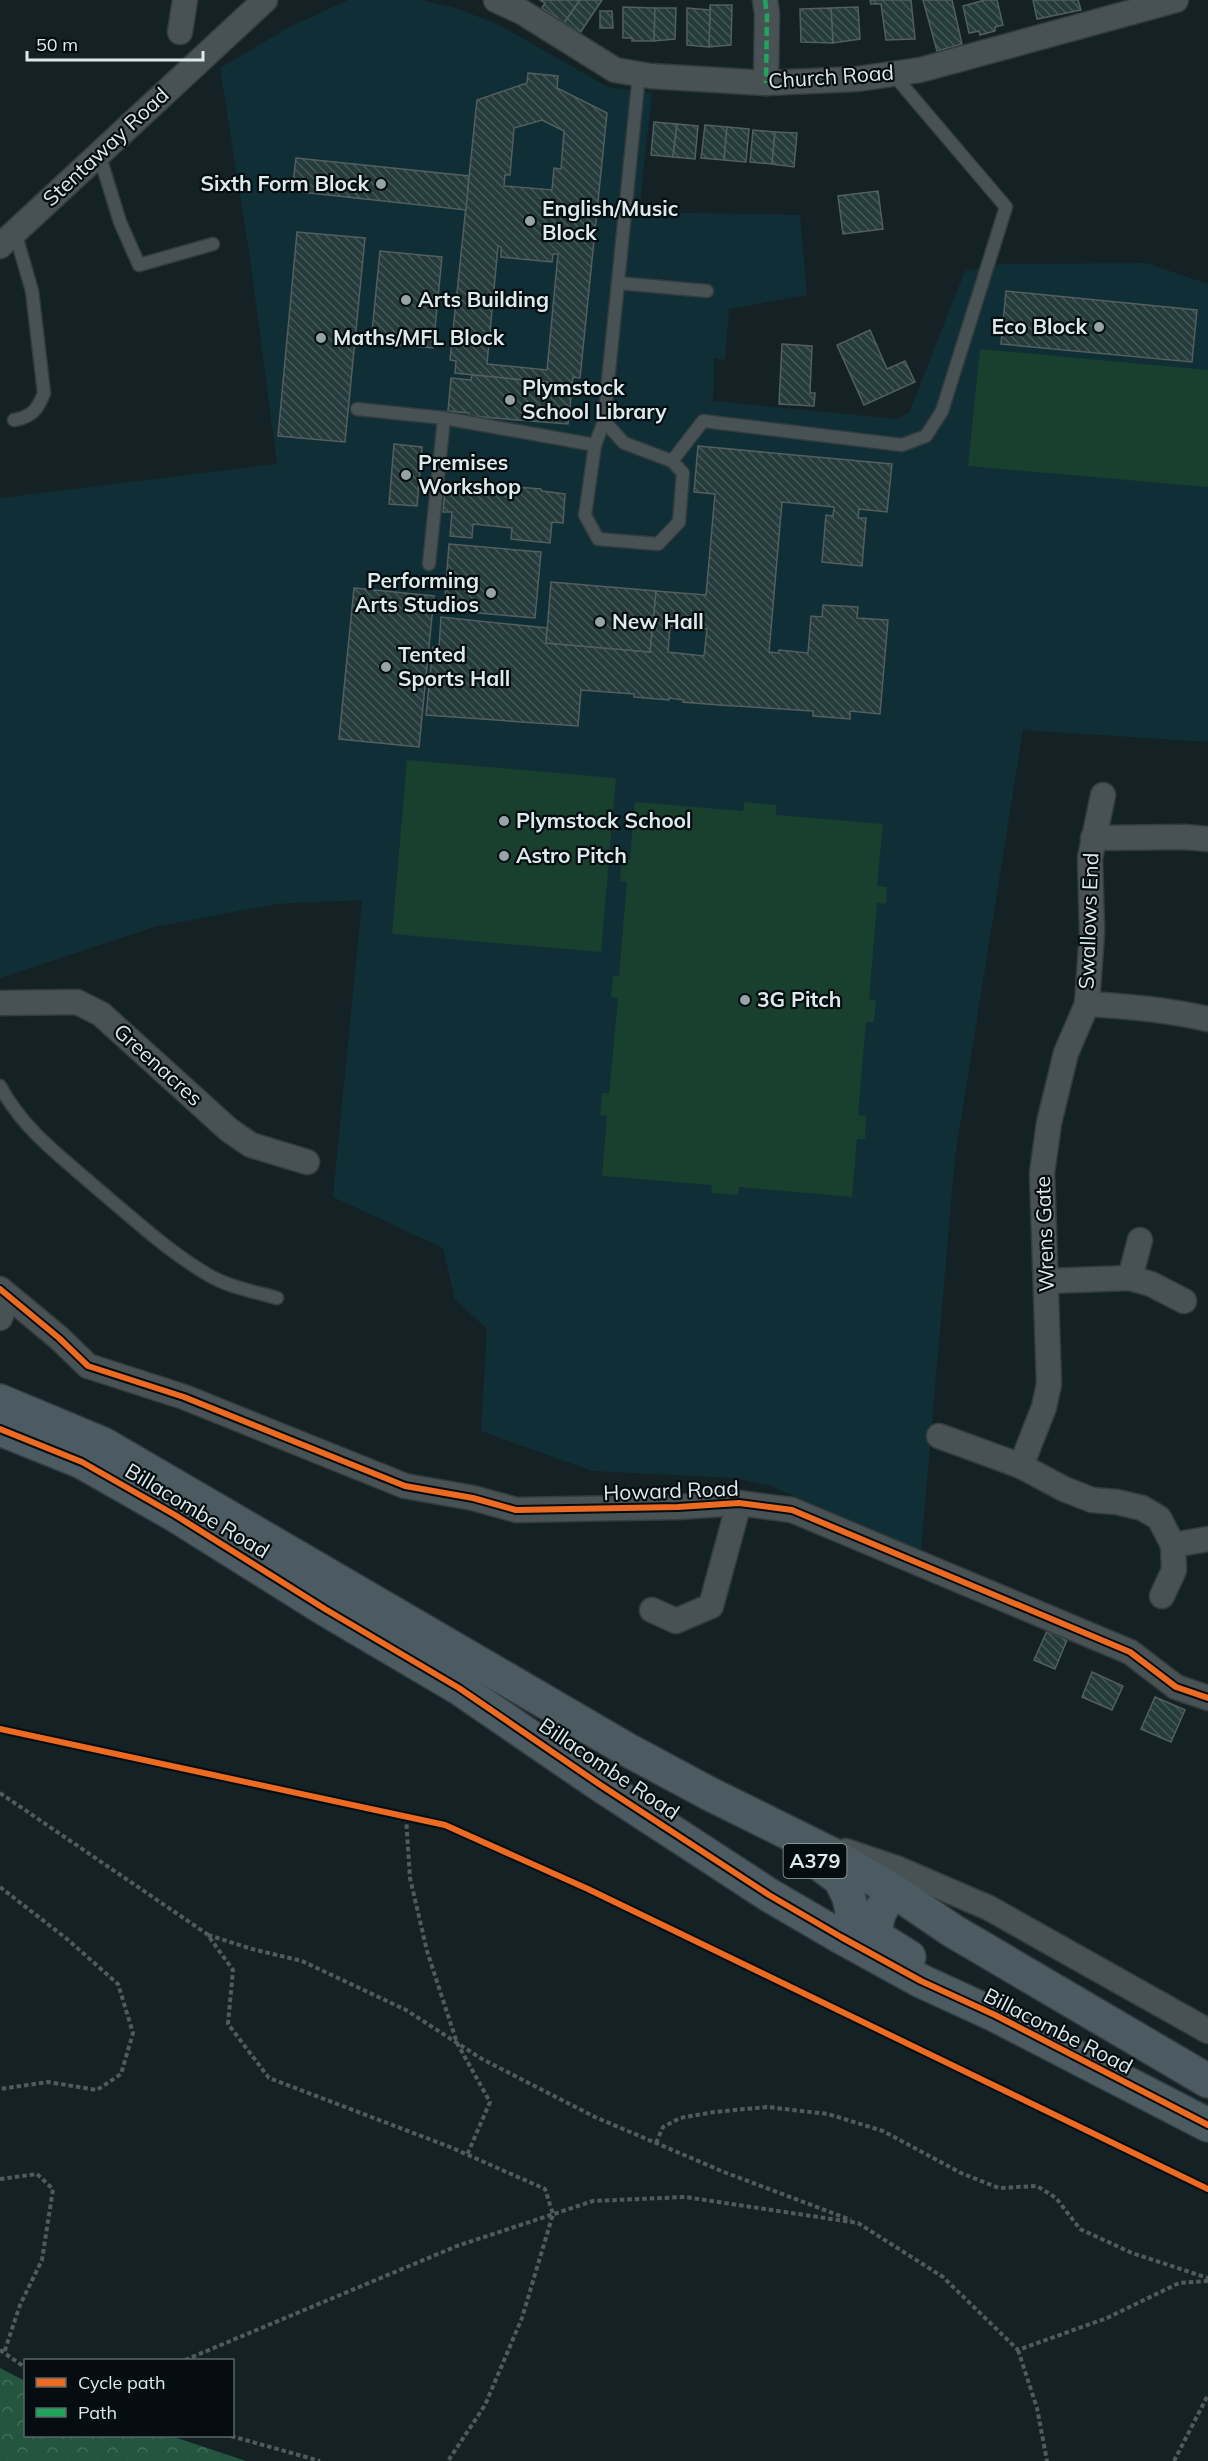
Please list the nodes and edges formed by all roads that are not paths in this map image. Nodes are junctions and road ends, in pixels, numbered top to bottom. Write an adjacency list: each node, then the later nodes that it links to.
1 (184, 0): 6 (street)
2 (265, 0): 10 (street, Stentaway Road)
3 (496, 0): 7 (street, Church Road)
4 (765, 0): 9 (street)
5 (1176, 0): 8 (street, Church Road)
6 (180, 32)
7 (639, 74): 9 (street, Church Road); 13 (lane)
8 (892, 74): 9 (street, Church Road); 20 (lane)
9 (766, 83)
10 (99, 154): 11 (street, Stentaway Road); 12 (lane)
11 (7, 239): 17 (lane)
12 (213, 244)
13 (618, 283): 14 (lane); 18 (lane)
14 (707, 291)
15 (357, 409): 16 (lane)
16 (444, 418): 19 (lane); 21 (lane)
17 (14, 420)
18 (604, 422): 19 (lane); 20 (lane)
19 (595, 445): 20 (lane)
20 (672, 461)
21 (429, 564)
22 (1104, 795): 23 (street, Swallows End)
23 (1093, 838): 24 (street, Swallows End); 26 (street, Swallows End)
24 (1208, 839)
25 (0, 1003): 29 (street, Greenacres)
26 (1086, 1004): 27 (street); 32 (street, Wrens Gate)
27 (1208, 1019)
28 (0, 1086): 33 (lane)
29 (307, 1162)
30 (1140, 1240): 31 (street)
31 (1130, 1278): 32 (street); 35 (street)
32 (1047, 1281): 39 (street, Wrens Gate)
33 (277, 1298)
34 (3, 1301): 40 (street, Howard Road)
35 (1184, 1301)
36 (0, 1401): 46 (main road, Billacombe Road / A379)
37 (0, 1429): 48 (main road, Billacombe Road / A379)
38 (939, 1436): 39 (street)
39 (1021, 1466): 42 (street)
40 (739, 1503): 44 (street, Howard Road); 45 (street, Howard Road)
41 (1208, 1539): 42 (street)
42 (1173, 1545): 43 (street)
43 (1162, 1596)
44 (652, 1610)
45 (1208, 1698)
46 (738, 1808): 47 (main road, Billacombe Road / A379); 48 (main road, A379)
47 (905, 1884): 49 (main road, A379); 50 (street, Billacombe Road); 51 (main road, Billacombe Road / A379)
48 (841, 1937): 49 (main road, Billacombe Road / A379)
49 (995, 2015): 52 (main road, Billacombe Road / A379)
50 (1208, 2031)
51 (1208, 2080)
52 (1208, 2125)

